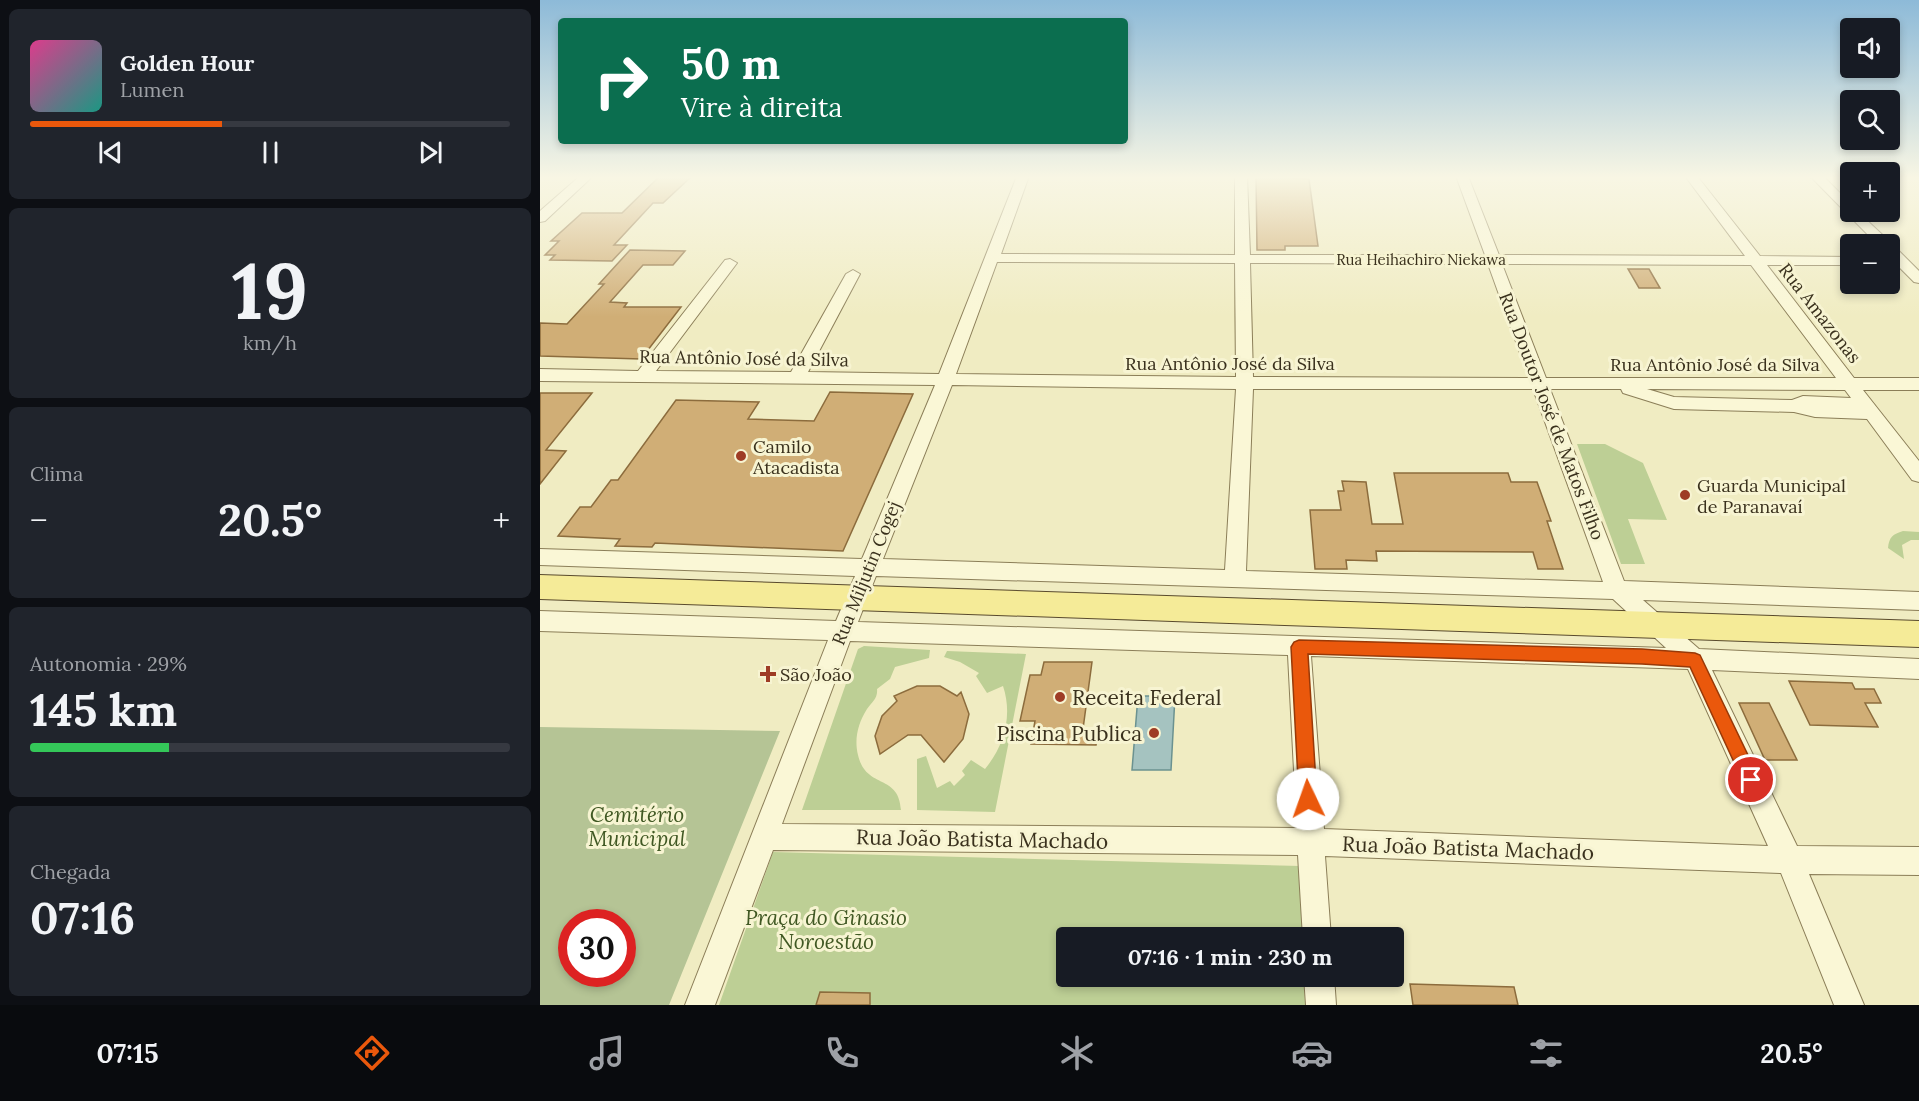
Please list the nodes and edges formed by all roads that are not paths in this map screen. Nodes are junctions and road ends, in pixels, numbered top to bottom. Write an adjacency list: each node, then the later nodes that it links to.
1 (1005, 223): 7 (street, Rua Miljutin Cogej)
2 (1243, 223): 8 (street)
3 (1480, 223): 9 (street, Rua Doutor José de Matos Filho)
4 (1727, 223): 10 (street, Rua Amazonas)
5 (1863, 223): 6 (street)
6 (1874, 234)
7 (992, 258): 8 (street, Rua Heihachiro Niekawa); 21 (street, Rua Miljutin Cogej)
8 (1244, 258): 9 (street, Rua Heihachiro Niekawa); 22 (street)
9 (1493, 259): 10 (street, Rua Heihachiro Niekawa); 24 (street, Rua Doutor José de Matos Filho)
10 (1755, 260): 11 (street, Rua Heihachiro Niekawa); 23 (street, Rua Amazonas)
11 (1840, 261)
12 (1900, 261): 13 (street)
13 (1919, 261)
14 (730, 263): 19 (street)
15 (1900, 265): 17 (street)
16 (853, 274): 20 (street)
17 (1919, 279)
18 (540, 375): 19 (street, Rua Antônio José da Silva)
19 (643, 376): 20 (street, Rua Antônio José da Silva)
20 (796, 379): 21 (street, Rua Antônio José da Silva)
21 (945, 381): 22 (street, Rua Antônio José da Silva); 30 (street, Rua Miljutin Cogej)
22 (1245, 383): 24 (street, Rua Antônio José da Silva); 31 (street)
23 (1850, 383): 25 (street, Rua Antônio José da Silva); 26 (street, Rua Antônio José da Silva); 27 (street, Rua Amazonas)
24 (1540, 384): 25 (street, Rua Antônio José da Silva); 33 (street, Rua Doutor José de Matos Filho)
25 (1622, 384): 27 (street)
26 (1919, 384)
27 (1869, 408): 28 (street, Rua Amazonas)
28 (1919, 475)
29 (540, 557): 30 (street)
30 (868, 568): 31 (street); 34 (street, Rua Miljutin Cogej)
31 (1235, 580): 33 (street)
32 (540, 587): 34 (main road)
33 (1617, 590): 35 (street); 37 (street)
34 (856, 598): 37 (main road); 38 (street, Rua Miljutin Cogej)
35 (1919, 601)
36 (540, 621): 38 (street)
37 (1654, 624): 39 (main road); 41 (street)
38 (843, 631): 40 (street); 43 (street, Rua Miljutin Cogej)
39 (1919, 634)
40 (1299, 647): 41 (street); 44 (street)
41 (1695, 660): 42 (street); 45 (street)
42 (1919, 669)
43 (764, 837): 44 (street, Rua João Batista Machado); 49 (street, Rua Miljutin Cogej)
44 (1311, 842): 45 (street, Rua João Batista Machado); 47 (street)
45 (1789, 860): 46 (street, Rua João Batista Machado); 51 (street)
46 (1919, 861)
47 (1316, 927)
48 (1320, 987): 50 (street)
49 (700, 1005)
50 (1321, 1005)
51 (1849, 1005)

